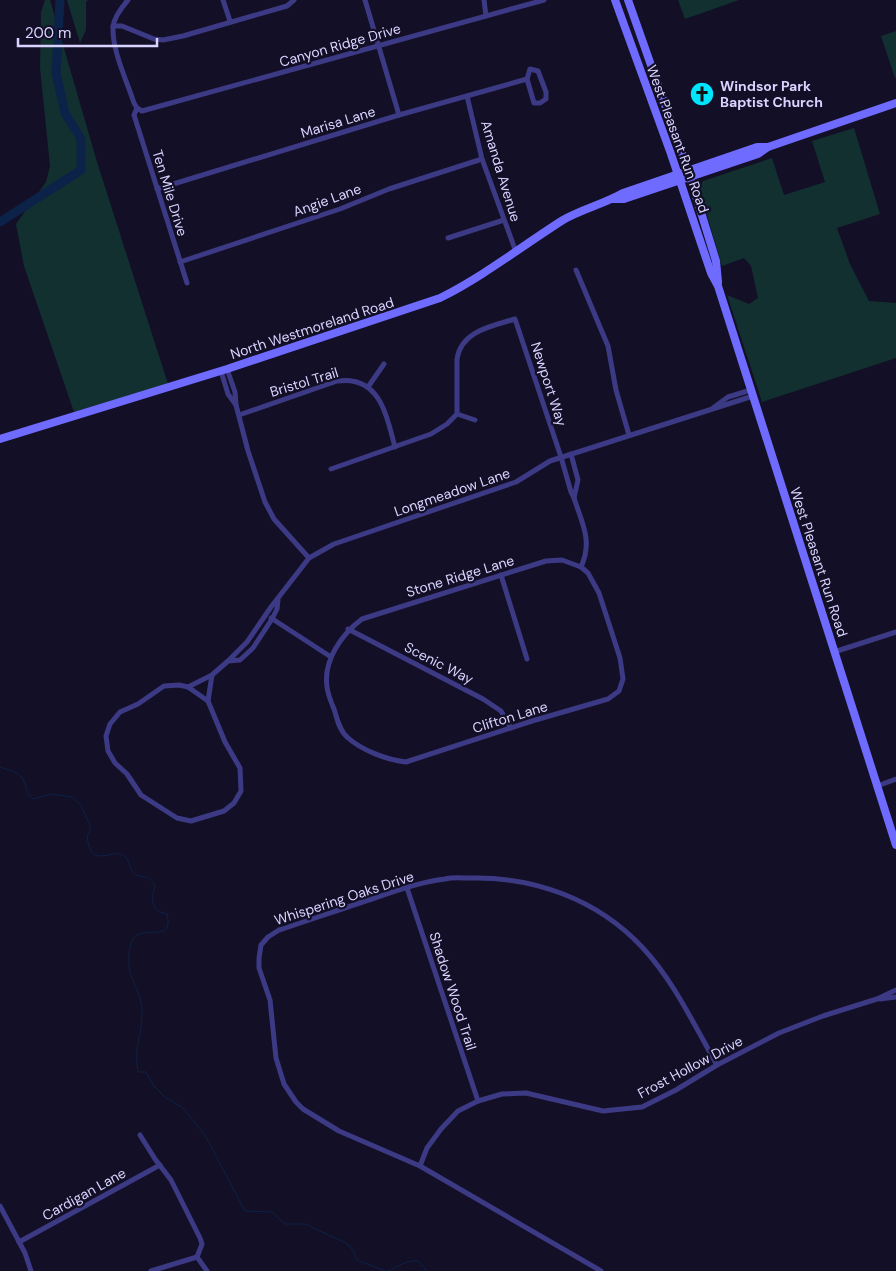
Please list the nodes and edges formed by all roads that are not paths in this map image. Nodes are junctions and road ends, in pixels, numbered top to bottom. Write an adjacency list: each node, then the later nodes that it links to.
1 (128, 0): 11 (street)
2 (223, 0): 10 (street)
3 (294, 0): 10 (street)
4 (365, 0): 12 (street)
5 (484, 0): 9 (street)
6 (544, 0): 9 (street, Canyon Ridge Drive)
7 (615, 0): 16 (main road, West Pleasant Run Road)
8 (628, 0): 15 (main road, West Pleasant Run Road)
9 (486, 16): 12 (street, Canyon Ridge Drive)
10 (230, 21): 11 (street)
11 (113, 26): 18 (street, Ten Mile Drive)
12 (379, 46): 18 (street, Canyon Ridge Drive); 19 (street)
13 (527, 78): 13 (street, Marisa Lane); 14 (street, Marisa Lane)
14 (467, 96): 19 (street, Marisa Lane); 21 (street, Amanda Avenue)
15 (662, 96): 16 (main road); 22 (main road, West Pleasant Run Road)
16 (651, 101): 23 (main road, West Pleasant Run Road)
17 (896, 103): 20 (main road, North Westmoreland Road)
18 (139, 110): 25 (street, Ten Mile Drive)
19 (399, 115): 25 (street, Marisa Lane)
20 (768, 146): 22 (main road, North Westmoreland Road); 24 (main road, North Westmoreland Road)
21 (482, 159): 26 (street, Amanda Avenue); 29 (street, Angie Lane)
22 (688, 170): 23 (main road, North Westmoreland Road); 24 (main road, West Pleasant Run Road)
23 (679, 177): 24 (main road, North Westmoreland Road); 28 (main road, North Westmoreland Road); 32 (main road, West Pleasant Run Road)
24 (690, 178): 32 (main road, West Pleasant Run Road)
25 (157, 189): 29 (street, Ten Mile Drive)
26 (504, 220): 27 (street); 28 (street, Amanda Avenue)
27 (448, 238)
28 (516, 252): 34 (main road, North Westmoreland Road)
29 (180, 262): 31 (street, Ten Mile Drive)
30 (576, 270): 40 (street)
31 (187, 283)
32 (718, 286): 36 (main road, West Pleasant Run Road)
33 (384, 364): 35 (street)
34 (224, 370): 38 (street); 41 (main road, North Westmoreland Road)
35 (368, 387): 38 (street, Bristol Trail); 42 (street)
36 (752, 393): 40 (street, Longmeadow Lane); 57 (main road, West Pleasant Run Road)
37 (457, 414): 39 (street); 42 (street); 44 (street, Newport Way)
38 (239, 415): 49 (street)
39 (474, 420)
40 (629, 435): 43 (street, Longmeadow Lane)
41 (0, 439)
42 (396, 447): 45 (street)
43 (571, 454): 44 (street, Longmeadow Lane); 46 (street)
44 (562, 457): 47 (street, Newport Way); 49 (street, Longmeadow Lane)
45 (331, 469)
46 (578, 480): 47 (street); 48 (street)
47 (568, 483): 48 (street, Newport Way)
48 (574, 498): 50 (street, Newport Way)
49 (309, 558): 52 (street, Longmeadow Lane)
50 (581, 567): 51 (street, Stone Ridge Lane); 64 (street, Clifton Lane)
51 (501, 576): 55 (street, Stone Ridge Lane); 59 (street)
52 (278, 600): 53 (street, Longmeadow Lane); 54 (street, Longmeadow Lane)
53 (266, 615): 54 (street); 60 (street, Longmeadow Lane)
54 (272, 619): 58 (street); 60 (street, Longmeadow Lane)
55 (348, 629): 58 (street); 64 (street, Scenic Way)
56 (896, 632): 57 (street)
57 (834, 652): 66 (main road, West Pleasant Run Road)
58 (331, 658): 64 (street, Clifton Lane)
59 (527, 659)
60 (228, 662): 61 (street, Longmeadow Lane)
61 (212, 675): 62 (street, Longmeadow Lane); 63 (street)
62 (188, 687): 63 (street); 63 (street)
63 (208, 702)
64 (510, 728)
65 (896, 779): 66 (street)
66 (877, 786): 67 (main road, West Pleasant Run Road)
67 (896, 845)
68 (407, 888): 72 (street, Whispering Oaks Drive); 73 (street, Shadow Wood Trail); 76 (street, Whispering Oaks Drive)
69 (896, 990): 71 (street, Frost Hollow Drive)
70 (896, 997): 71 (street, Frost Hollow Drive)
71 (877, 999): 72 (street, Frost Hollow Drive)
72 (717, 1065): 73 (street, Frost Hollow Drive)
73 (478, 1101): 76 (street, Frost Hollow Drive)
74 (140, 1135): 75 (street)
75 (160, 1165): 78 (street, Cardigan Lane); 79 (street)
76 (420, 1166): 83 (street, Whispering Oaks Drive)
77 (0, 1206): 78 (street)
78 (19, 1242): 80 (street)
79 (194, 1258): 81 (street); 82 (street)
80 (31, 1271)
81 (151, 1271)
82 (207, 1271)
83 (601, 1271)

